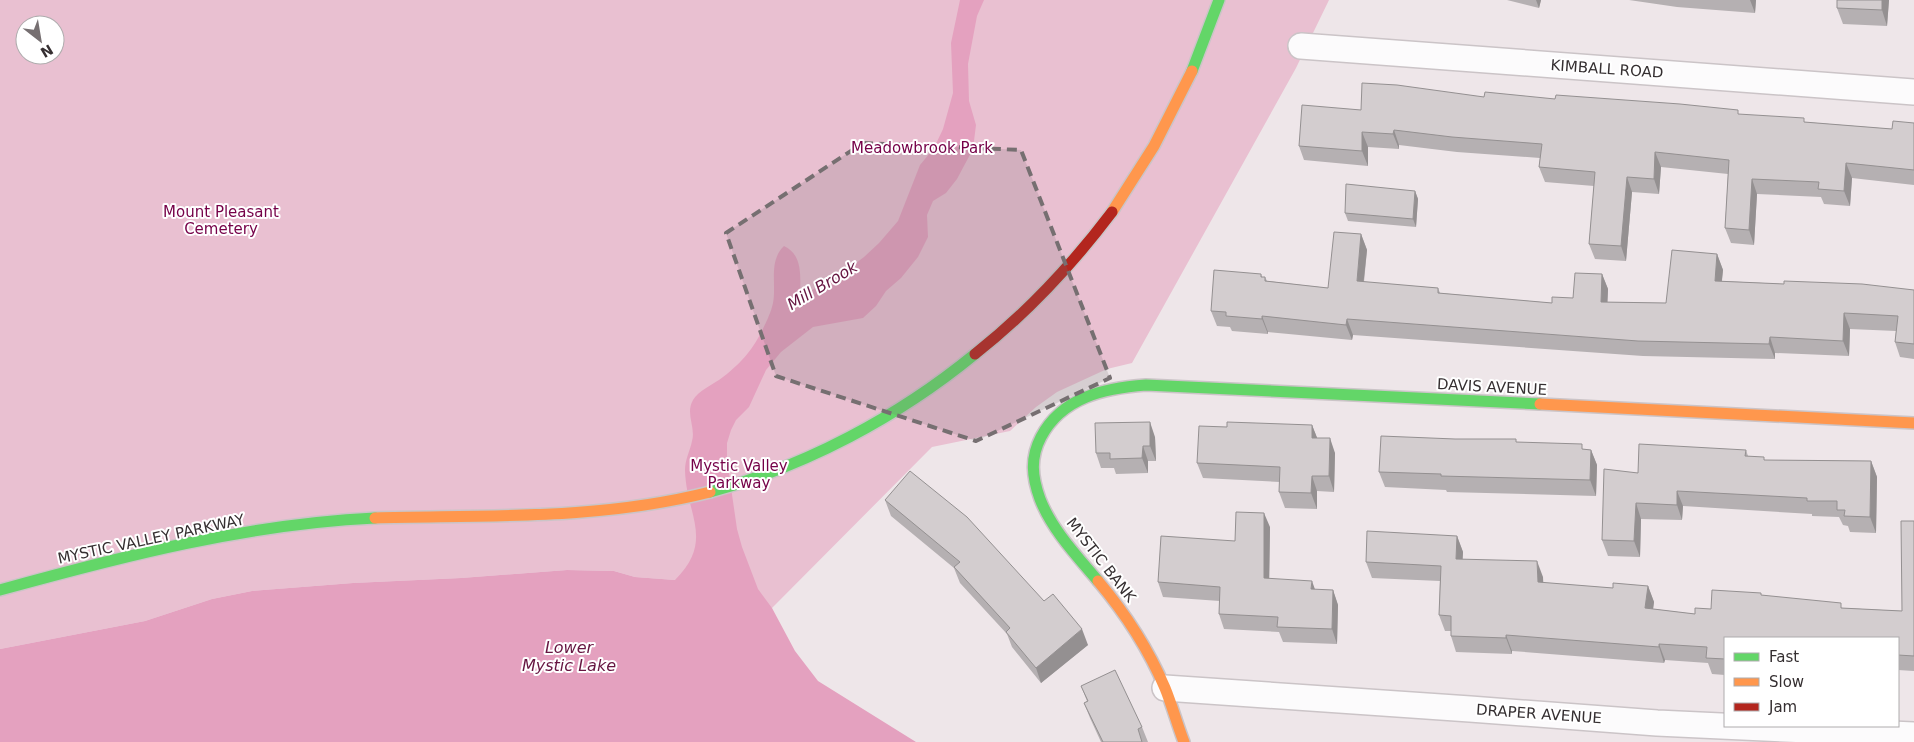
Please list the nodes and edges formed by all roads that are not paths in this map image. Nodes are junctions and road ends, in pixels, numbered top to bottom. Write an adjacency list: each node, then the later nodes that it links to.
1 (1219, 0): 6 (main road, MYSTIC VALLEY PARKWAY)
2 (1301, 46): 3 (street, KIMBALL ROAD)
3 (1914, 92)
4 (1072, 402): 5 (main road, DAVIS AVENUE); 7 (main road, MYSTIC BANK)
5 (1914, 423)
6 (0, 590)
7 (1165, 688): 8 (street, DRAPER AVENUE); 11 (main road, MYSTIC BANK)
8 (1724, 727)
9 (1728, 727): 10 (street, DRAPER AVENUE)
10 (1914, 735)
11 (1184, 742)

